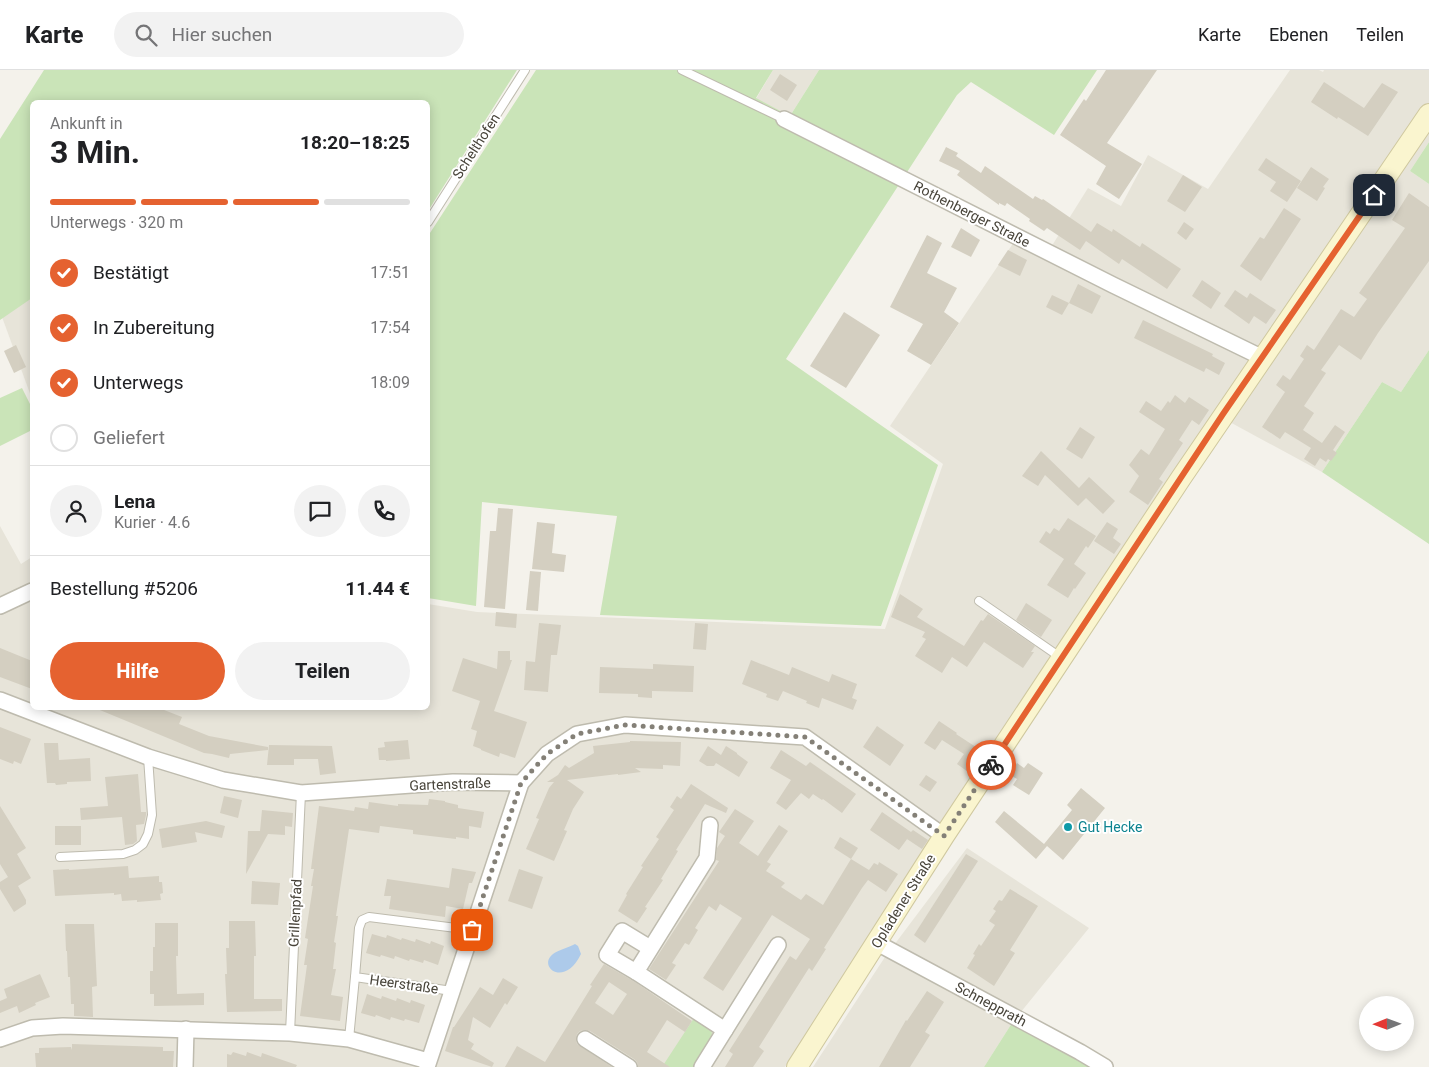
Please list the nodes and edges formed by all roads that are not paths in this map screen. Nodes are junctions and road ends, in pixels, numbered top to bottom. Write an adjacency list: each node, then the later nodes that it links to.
1 (525, 70): 5 (lane, Schelthofen)
2 (682, 70): 4 (lane, Rothenberger Straße)
3 (1429, 114): 6 (main road, Opladener Straße)
4 (784, 119): 6 (street, Rothenberger Straße)
5 (430, 219)
6 (1263, 358): 10 (main road, Opladener Straße)
7 (30, 592): 9 (street)
8 (979, 601): 10 (lane)
9 (0, 606)
10 (1062, 658): 16 (main road, Opladener Straße)
11 (0, 700): 12 (street, Gartenstraße)
12 (148, 757): 14 (street, Gartenstraße); 17 (lane)
13 (521, 783): 14 (street, Gartenstraße); 16 (street); 18 (street, Heerstraße)
14 (301, 793): 27 (lane, Grillenpfad)
15 (710, 825): 21 (street)
16 (944, 836): 19 (main road, Opladener Straße)
17 (60, 857)
18 (472, 930): 23 (lane, Heerstraße); 24 (street, Heerstraße)
19 (877, 943): 35 (main road, Opladener Straße); 36 (street, Schnepprath)
20 (778, 945): 26 (street)
21 (650, 948): 22 (street); 22 (street)
22 (636, 972): 26 (street)
23 (355, 977): 24 (lane, Heerstraße); 29 (lane, Heerstraße)
24 (452, 991): 31 (street, Heerstraße)
25 (186, 1030): 27 (street); 28 (street); 32 (street)
26 (724, 1030): 34 (street)
27 (290, 1033): 29 (street)
28 (0, 1039)
29 (349, 1039): 31 (street)
30 (585, 1039): 33 (street)
31 (428, 1064)
32 (185, 1067)
33 (629, 1067)
34 (702, 1067)
35 (797, 1067)
36 (1105, 1067)

